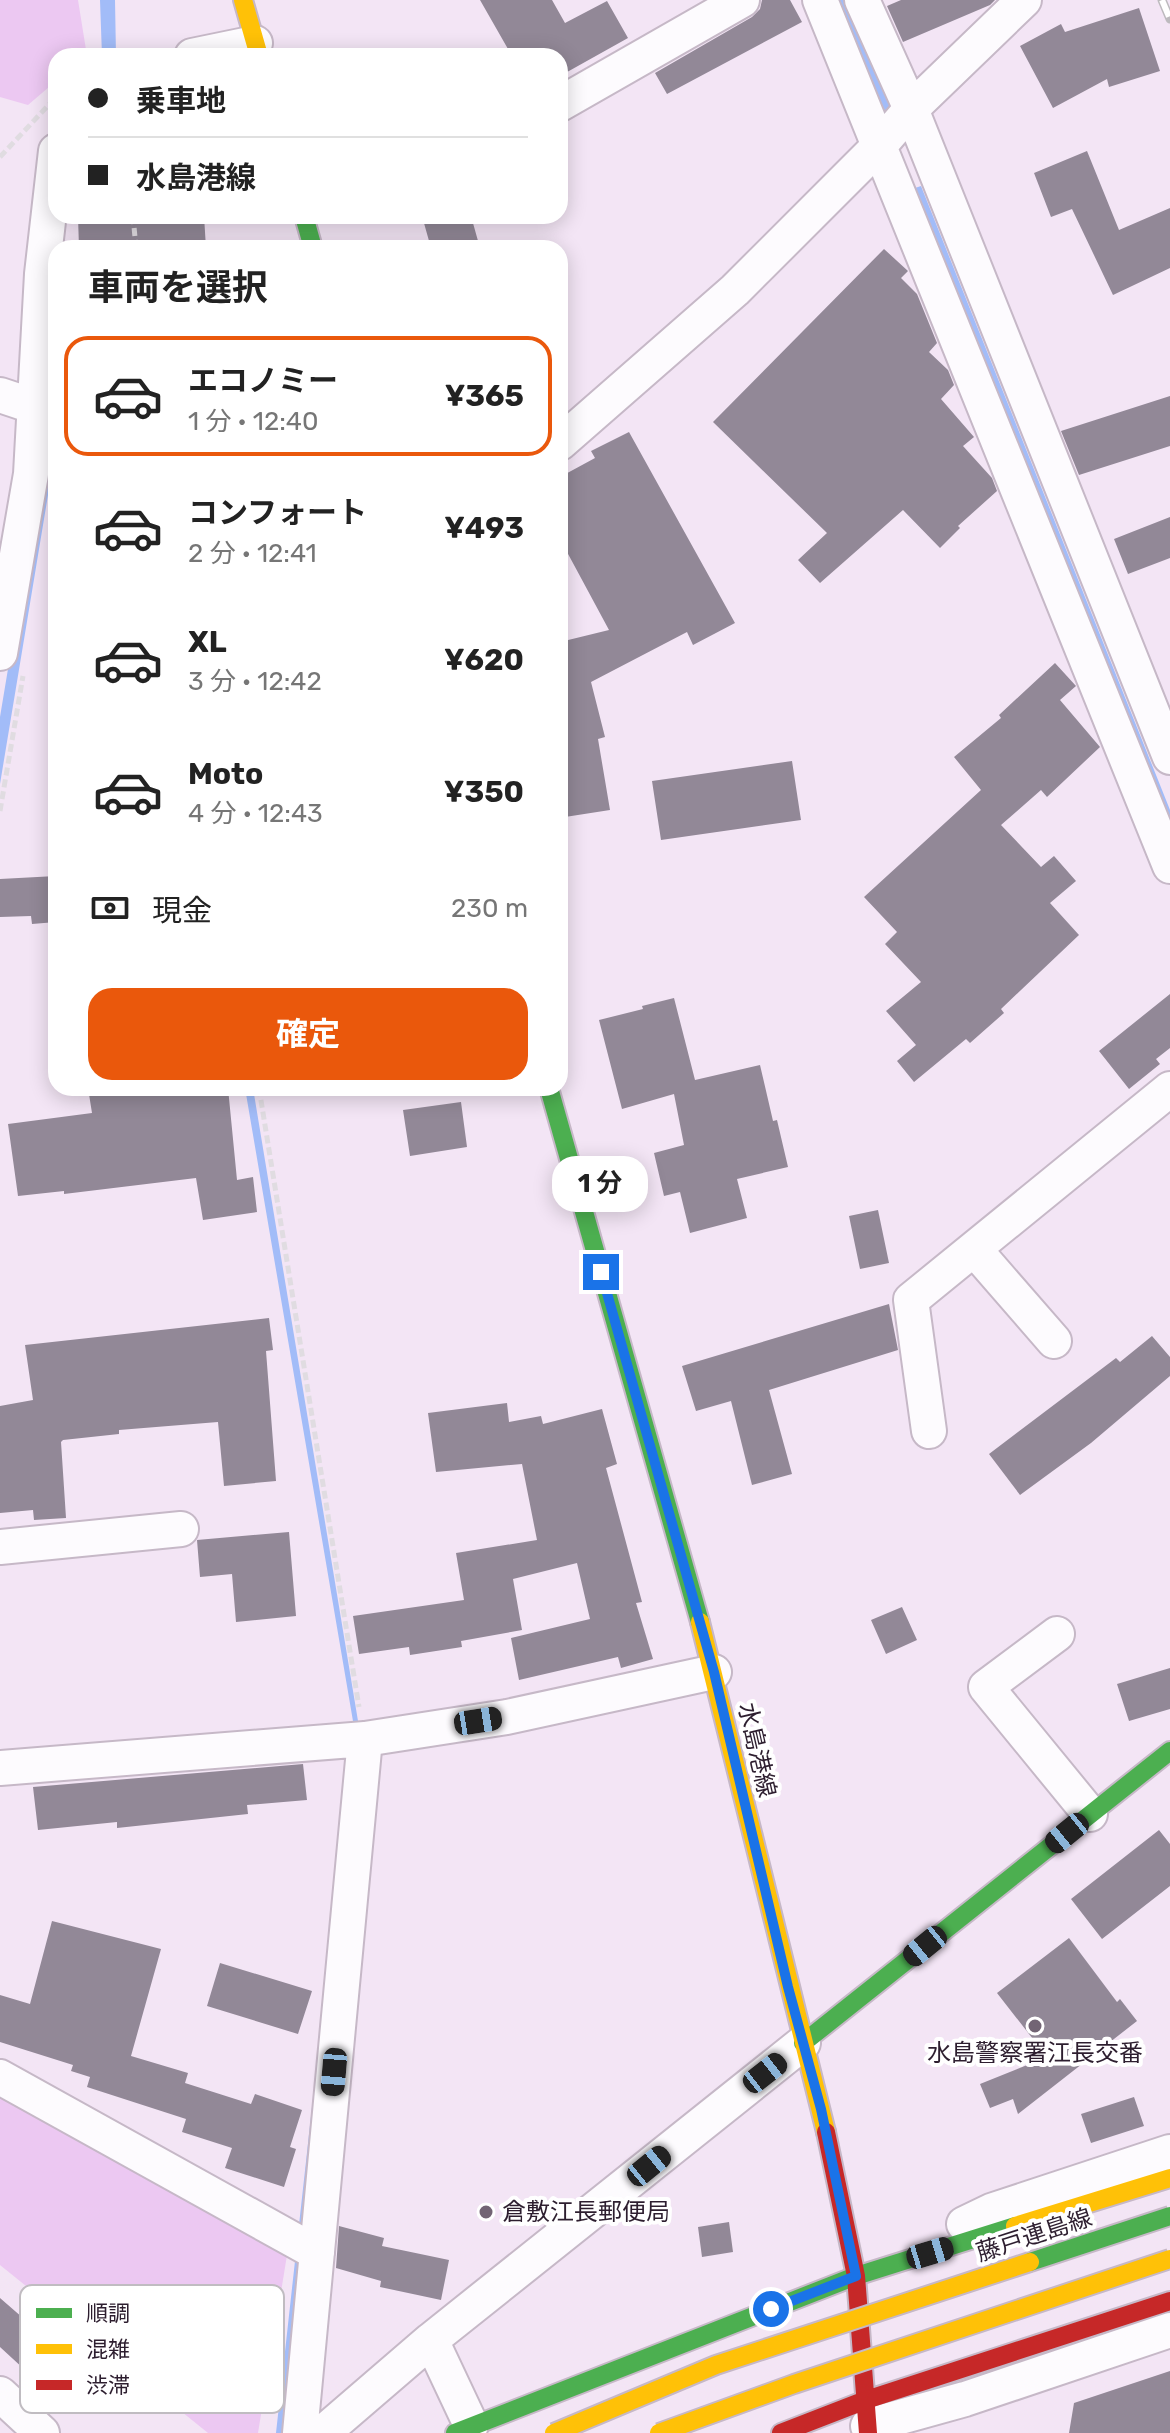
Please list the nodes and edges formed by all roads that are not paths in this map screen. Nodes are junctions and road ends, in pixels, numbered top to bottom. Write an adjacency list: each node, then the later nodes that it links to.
1 (243, 0): 6 (main road)
2 (742, 0): 7 (street)
3 (820, 0): 9 (street)
4 (862, 0): 8 (street)
5 (1024, 0): 8 (street)
6 (257, 48)
7 (568, 99)
8 (911, 109): 9 (street); 17 (street)
9 (880, 145): 13 (street); 18 (street)
10 (48, 221): 12 (street)
11 (0, 395): 12 (street)
12 (36, 407): 14 (street)
13 (568, 436)
14 (44, 472): 15 (street)
15 (10, 541): 16 (street)
16 (0, 653)
17 (1170, 757)
18 (1170, 866)
19 (1170, 1089): 21 (street)
20 (551, 1096): 27 (main road, 水島港線)
21 (974, 1249): 22 (street); 23 (street)
22 (1054, 1341)
23 (929, 1431)
24 (181, 1529): 25 (street)
25 (0, 1547)
26 (1057, 1634): 31 (street)
27 (714, 1672): 28 (street); 32 (main road, 水島港線)
28 (359, 1740): 30 (street); 37 (street)
29 (1170, 1751): 31 (main road)
30 (0, 1768)
31 (1090, 1814): 32 (main road)
32 (803, 2043): 39 (main road, 水島港線); 42 (street)
33 (0, 2077): 37 (street)
34 (1170, 2152): 39 (street)
35 (1170, 2178): 39 (main road)
36 (1170, 2216): 51 (main road, 藤戸連島線, bridge)
37 (310, 2249): 49 (street)
38 (1170, 2259): 52 (main road, bridge)
39 (856, 2276): 46 (main road, 水島港線); 47 (main road)
40 (1170, 2301): 46 (main road)
41 (1170, 2330): 46 (street)
42 (431, 2340): 47 (street); 50 (street)
43 (0, 2394): 44 (street)
44 (20, 2413)
45 (20, 2413): 48 (street)
46 (867, 2420): 53 (main road)
47 (463, 2429)
48 (42, 2433)
49 (300, 2433)
50 (323, 2433)
51 (554, 2433)
52 (659, 2433)
53 (781, 2433)

